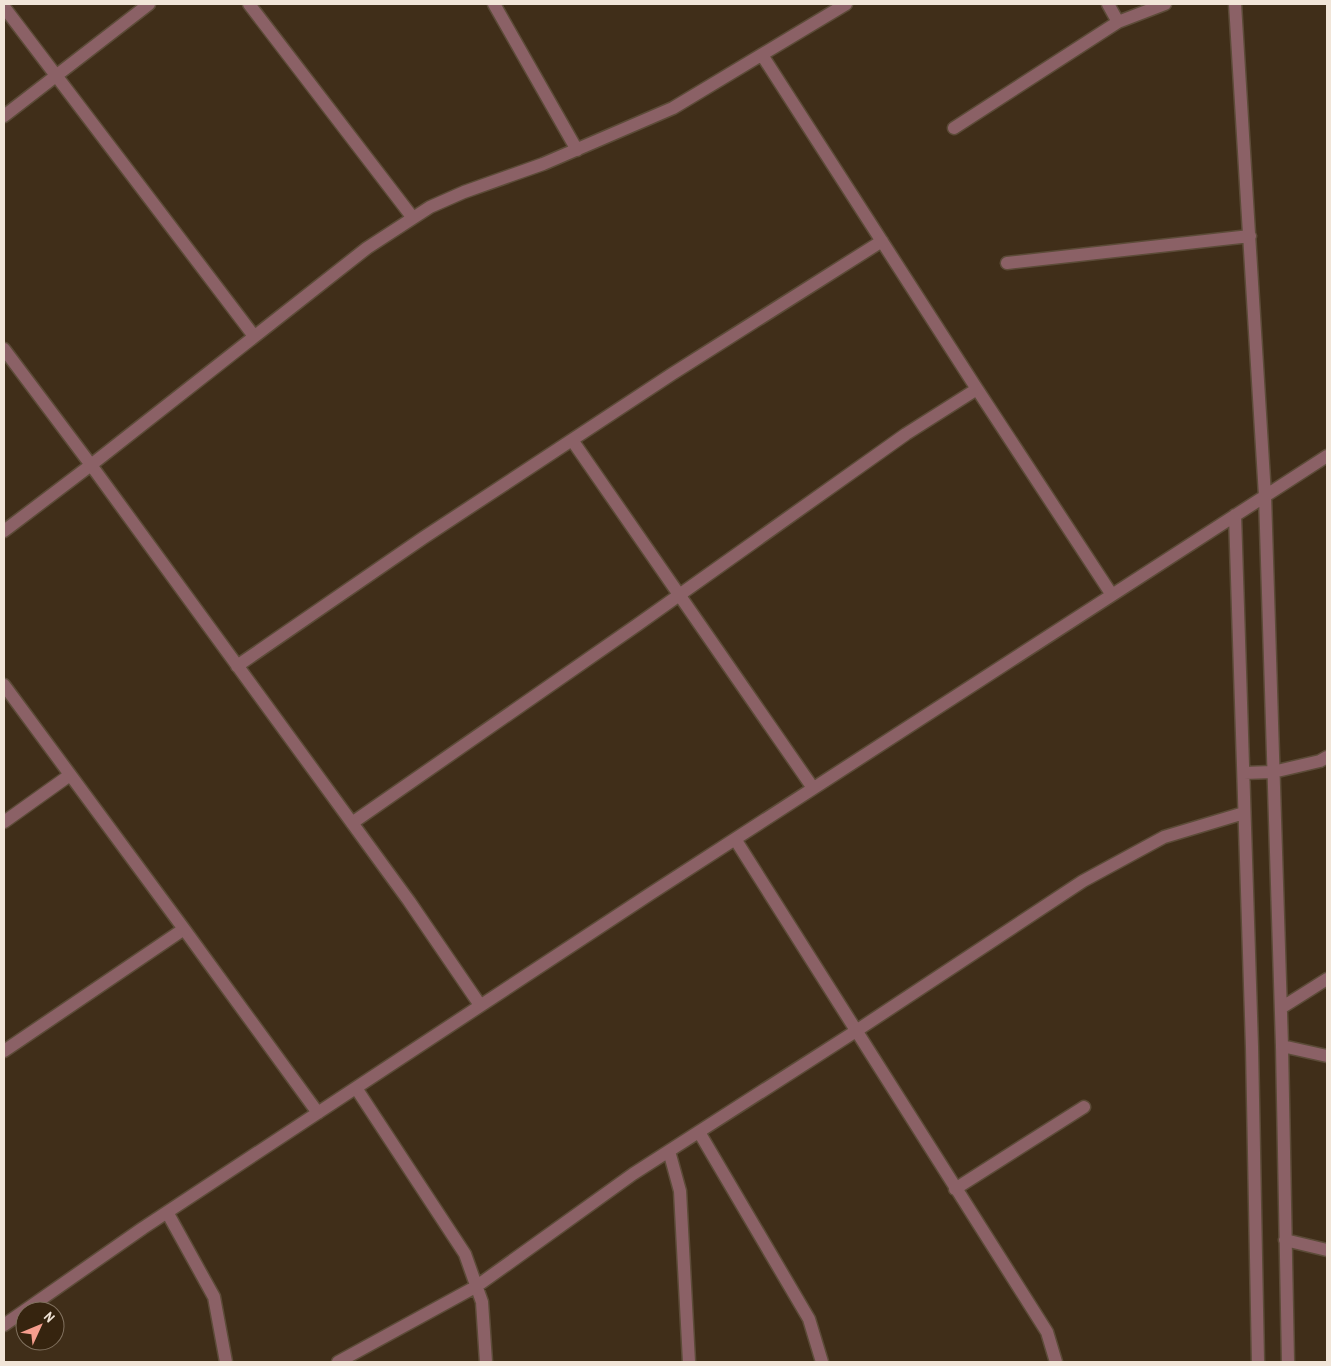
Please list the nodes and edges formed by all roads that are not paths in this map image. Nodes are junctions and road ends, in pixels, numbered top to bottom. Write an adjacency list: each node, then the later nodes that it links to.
1 (149, 4): 11 (street)
2 (249, 4): 15 (street)
3 (494, 4): 14 (street)
4 (846, 4): 10 (street)
5 (1108, 4): 9 (street)
6 (1165, 4): 9 (street)
7 (1235, 4): 16 (street)
8 (4, 7): 11 (street)
9 (1118, 22): 13 (street)
10 (762, 55): 14 (street); 17 (street)
11 (56, 76): 12 (street); 19 (street)
12 (4, 116)
13 (954, 128)
14 (577, 150): 15 (street)
15 (413, 218): 19 (street)
16 (1250, 236): 18 (street); 25 (street)
17 (882, 241): 21 (street); 22 (street)
18 (1007, 263)
19 (254, 336): 24 (street)
20 (4, 349): 24 (street)
21 (977, 389): 28 (street); 29 (street)
22 (572, 440): 28 (street); 30 (street)
23 (1327, 456): 25 (street)
24 (91, 465): 27 (street); 30 (street)
25 (1265, 496): 26 (street); 33 (street)
26 (1235, 515): 29 (street); 34 (street)
27 (4, 531)
28 (680, 595): 36 (street); 39 (street)
29 (1112, 595): 36 (street)
30 (238, 666): 39 (street)
31 (4, 685): 35 (street)
32 (1327, 757): 33 (street)
33 (1273, 772): 34 (street); 44 (street)
34 (1244, 773): 37 (street)
35 (70, 775): 38 (street); 41 (street)
36 (813, 788): 40 (street)
37 (1244, 813): 45 (street); 66 (street)
38 (4, 822)
39 (352, 823): 43 (street)
40 (735, 839): 43 (street); 45 (street)
41 (184, 929): 47 (street); 51 (street)
42 (1327, 979): 44 (street)
43 (480, 1006): 49 (street)
44 (1281, 1008): 46 (street)
45 (856, 1031): 52 (street); 54 (street)
46 (1282, 1046): 48 (street); 56 (street)
47 (4, 1051)
48 (1327, 1056)
49 (356, 1088): 51 (street); 58 (street)
50 (1084, 1108): 54 (street)
51 (318, 1113): 55 (street)
52 (699, 1132): 53 (street); 64 (street)
53 (669, 1151): 58 (street); 63 (street)
54 (955, 1190): 65 (street)
55 (167, 1212): 59 (street); 60 (street)
56 (1285, 1240): 57 (street); 67 (street)
57 (1327, 1250)
58 (477, 1286): 61 (street); 62 (street)
59 (4, 1324)
60 (226, 1362)
61 (338, 1362)
62 (486, 1362)
63 (689, 1362)
64 (822, 1362)
65 (1056, 1362)
66 (1258, 1362)
67 (1288, 1362)

